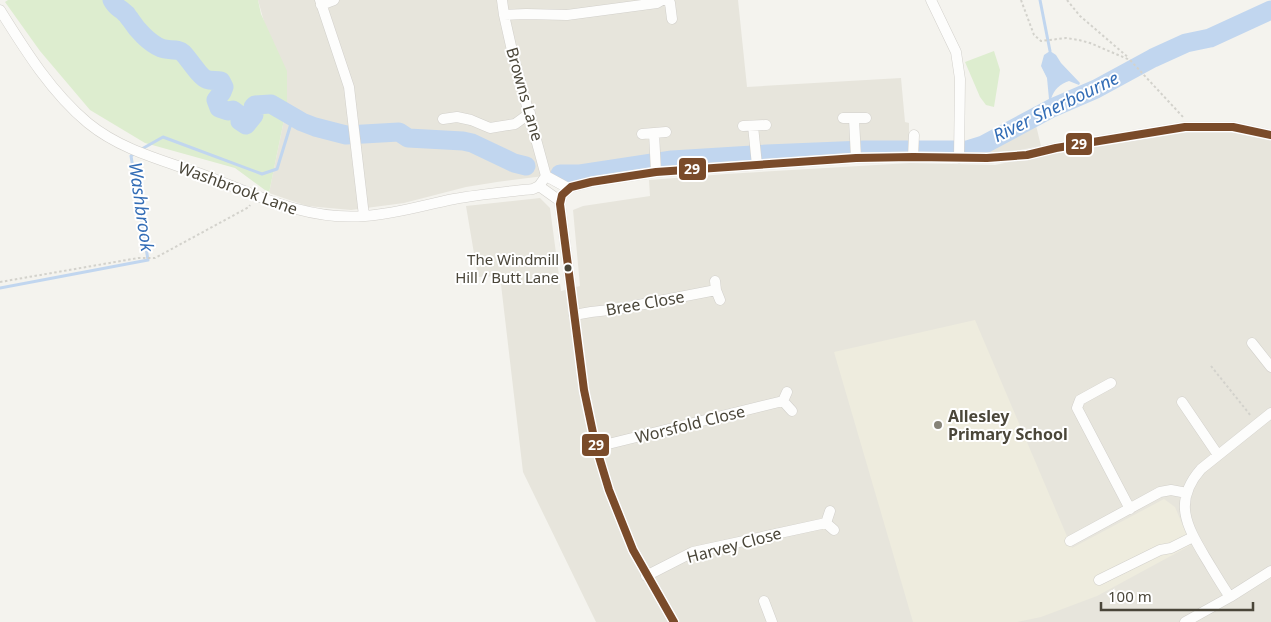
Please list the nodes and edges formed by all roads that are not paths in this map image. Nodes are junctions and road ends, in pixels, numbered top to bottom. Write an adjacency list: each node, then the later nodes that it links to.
1 (334, 0): 6 (street)
2 (502, 0): 8 (street, Browns Lane)
3 (662, 0): 8 (street)
4 (666, 0): 9 (street)
5 (931, 0): 23 (street)
6 (321, 2): 30 (street)
7 (0, 10): 30 (street, Washbrook Lane)
8 (504, 15): 10 (street, Browns Lane)
9 (672, 19)
10 (530, 113): 13 (street); 26 (street, Browns Lane)
11 (843, 118): 14 (street)
12 (866, 118): 14 (street)
13 (443, 119)
14 (854, 119): 21 (street)
15 (766, 125): 24 (street)
16 (666, 132): 17 (street)
17 (654, 133): 18 (street); 25 (street)
18 (642, 134)
19 (914, 135): 22 (street)
20 (1271, 135): 23 (street)
21 (856, 152): 22 (street); 24 (street)
22 (911, 152): 23 (street)
23 (959, 153)
24 (756, 158): 25 (street)
25 (656, 166): 28 (street)
26 (546, 176): 27 (street); 28 (street)
27 (539, 186): 29 (street); 30 (street, Washbrook Lane)
28 (568, 188): 29 (street)
29 (560, 201): 32 (street)
30 (364, 216)
31 (720, 300): 32 (street, Bree Close)
32 (574, 315): 39 (street)
33 (1252, 343): 34 (street)
34 (1271, 367)
35 (1111, 383): 42 (street)
36 (1182, 402): 40 (street)
37 (792, 411): 39 (street, Worsfold Close)
38 (1271, 413): 40 (street)
39 (596, 447): 49 (street)
40 (1218, 455): 41 (street)
41 (1186, 493): 42 (street); 46 (street)
42 (1130, 509): 47 (street)
43 (830, 511): 44 (street)
44 (826, 522): 45 (street); 49 (street, Harvey Close)
45 (834, 530)
46 (1194, 537): 50 (street); 51 (street)
47 (1070, 540)
48 (1271, 571): 51 (street)
49 (646, 576): 53 (street)
50 (1099, 580)
51 (1230, 597): 55 (street)
52 (764, 601): 54 (street)
53 (674, 622)
54 (772, 622)
55 (1185, 622)

